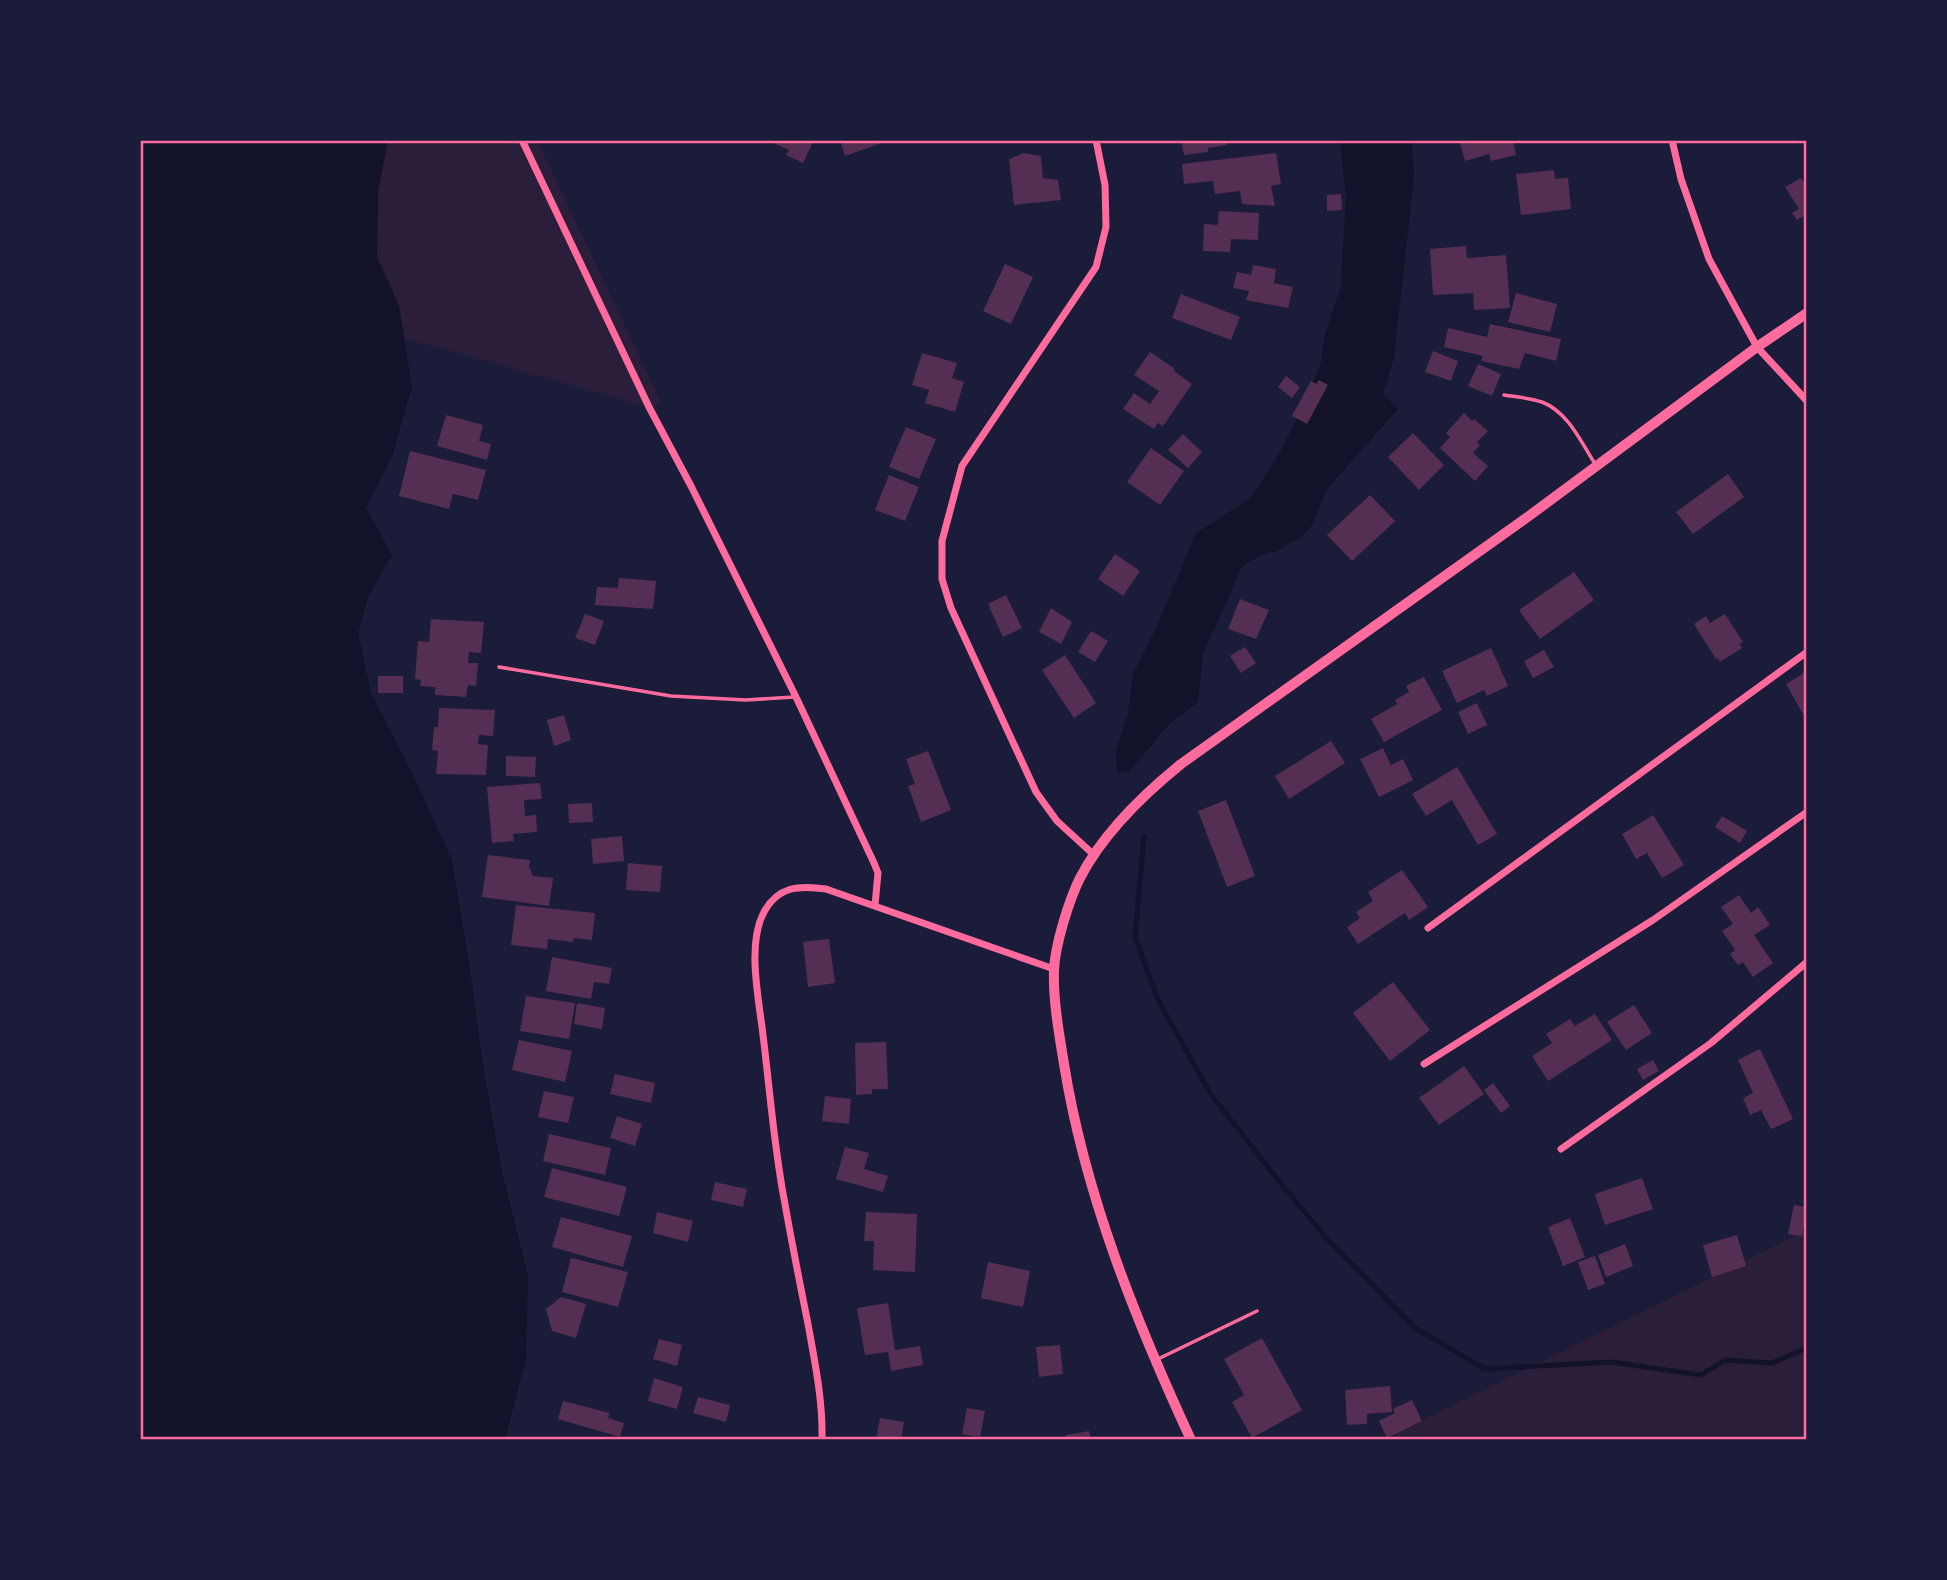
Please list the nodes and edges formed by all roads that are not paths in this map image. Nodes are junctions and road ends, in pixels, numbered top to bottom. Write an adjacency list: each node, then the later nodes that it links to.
1 (522, 140): 11 (street)
2 (1097, 140): 13 (street)
3 (1672, 140): 5 (street)
4 (1807, 313): 5 (street)
5 (1756, 348): 7 (street); 8 (street)
6 (1504, 395): 8 (lane)
7 (1807, 401)
8 (1597, 466): 13 (street)
9 (1807, 652): 15 (street)
10 (499, 667): 11 (lane)
11 (796, 697): 14 (street)
12 (1807, 812): 18 (street)
13 (1094, 855): 17 (street)
14 (875, 905): 17 (street); 22 (street)
15 (1428, 928)
16 (1807, 962): 19 (street)
17 (1054, 969): 21 (street)
18 (1424, 1064)
19 (1561, 1149)
20 (1257, 1311): 21 (lane)
21 (1156, 1359): 23 (street)
22 (822, 1440)
23 (1191, 1440)

